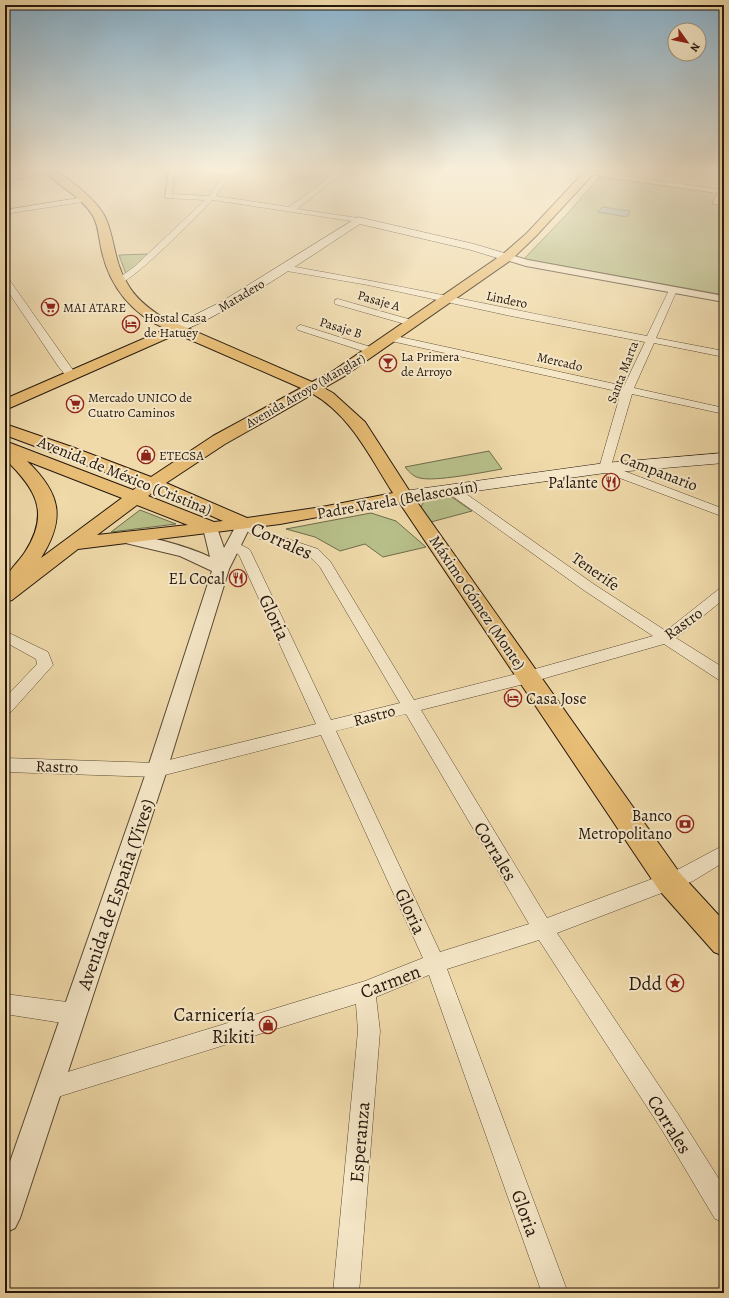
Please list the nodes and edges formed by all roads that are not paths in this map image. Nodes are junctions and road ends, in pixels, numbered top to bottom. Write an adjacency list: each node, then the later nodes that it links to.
1 (103, 231): 9 (main road, Máximo Gómez (Monte))
2 (177, 231): 9 (street)
3 (342, 231): 7 (main road, Matadero)
4 (403, 231): 6 (main road)
5 (535, 231): 6 (main road, Avenida Arroyo (Manglar))
6 (507, 257): 10 (street); 11 (main road, Avenida Arroyo (Manglar))
7 (284, 268): 11 (street, Lindero); 16 (main road, Matadero)
8 (5, 280): 21 (street)
9 (119, 282): 16 (main road, Máximo Gómez (Monte))
10 (673, 290): 12 (street); 18 (street, Santa Marta)
11 (447, 299): 14 (main road, Avenida Arroyo (Manglar)); 18 (street, Lindero)
12 (724, 299)
13 (338, 302): 14 (street, Pasaje A)
14 (412, 323): 17 (main road, Avenida Arroyo (Manglar))
15 (302, 328): 19 (street, Pasaje B)
16 (178, 329): 21 (main road, Matadero); 22 (main road, Máximo Gómez (Monte))
17 (391, 338): 19 (main road, Avenida Arroyo (Manglar)); 23 (street, Mercado)
18 (650, 340): 20 (street, Lindero); 23 (street, Santa Marta)
19 (373, 351): 22 (main road, Avenida Arroyo (Manglar))
20 (724, 354)
21 (71, 375): 24 (main road, Matadero)
22 (313, 388): 31 (main road, Avenida Arroyo (Manglar)); 33 (main road, Máximo Gómez (Monte))
23 (627, 391): 25 (street, Mercado); 30 (street, Santa Marta)
24 (5, 405)
25 (724, 411)
26 (5, 429): 31 (main road, Avenida de México (Cristina))
27 (5, 446): 34 (main road, Avenida de México (Cristina))
28 (5, 449): 45 (main road)
29 (724, 458): 30 (main road, Padre Varela (Belascoaín))
30 (605, 468): 32 (main road, Padre Varela (Belascoaín)); 36 (street, Campanario)
31 (154, 483): 34 (main road, Avenida Arroyo (Manglar)); 37 (main road, Avenida de México (Cristina))
32 (451, 488): 33 (main road, Padre Varela (Belascoaín)); 49 (street, Tenerife)
33 (404, 496): 35 (main road, Padre Varela (Belascoaín)); 39 (main road, Máximo Gómez (Monte))
34 (134, 497): 38 (main road, Avenida de México (Cristina)); 42 (main road, Avenida Arroyo (Manglar))
35 (356, 507): 37 (main road, Padre Varela (Belascoaín)); 39 (main road)
36 (724, 513)
37 (244, 523): 38 (main road, Padre Varela (Belascoaín)); 41 (street, Corrales); 43 (street, Avenida de España (Vives))
38 (211, 528): 40 (main road, Padre Varela (Belascoaín)); 44 (street)
39 (430, 533): 51 (main road, Máximo Gómez (Monte))
40 (123, 538): 42 (main road, Padre Varela (Belascoaín)); 44 (street)
41 (271, 538): 43 (street); 52 (street, Corrales)
42 (70, 544): 47 (main road, Avenida Arroyo (Manglar))
43 (239, 548): 44 (street, Avenida de España (Vives)); 54 (street, Gloria)
44 (221, 569): 56 (street, Avenida de España (Vives))
45 (5, 589)
46 (724, 592): 49 (street, Rastro)
47 (5, 595)
48 (5, 636): 53 (street)
49 (666, 638): 50 (street, Tenerife); 51 (street, Rastro)
50 (724, 676)
51 (528, 677): 52 (street, Rastro); 58 (main road, Máximo Gómez (Monte))
52 (409, 706): 54 (street, Rastro); 59 (street, Corrales)
53 (5, 708)
54 (327, 728): 56 (street, Rastro); 61 (street, Gloria)
55 (5, 764): 56 (street, Rastro)
56 (157, 770): 64 (street, Avenida de España (Vives))
57 (724, 853): 58 (street, Carmen)
58 (669, 881): 59 (street, Carmen); 60 (main road, Máximo Gómez (Monte))
59 (542, 929): 61 (street, Carmen); 66 (street, Corrales)
60 (724, 942)
61 (435, 963): 62 (street, Carmen); 69 (street, Gloria)
62 (365, 991): 65 (street, Carmen); 68 (street, Esperanza)
63 (5, 1004): 64 (street)
64 (75, 1014): 65 (street, Avenida de España (Vives))
65 (48, 1089): 67 (street, Avenida de España (Vives))
66 (724, 1210)
67 (5, 1218)
68 (346, 1293)
69 (555, 1293)

